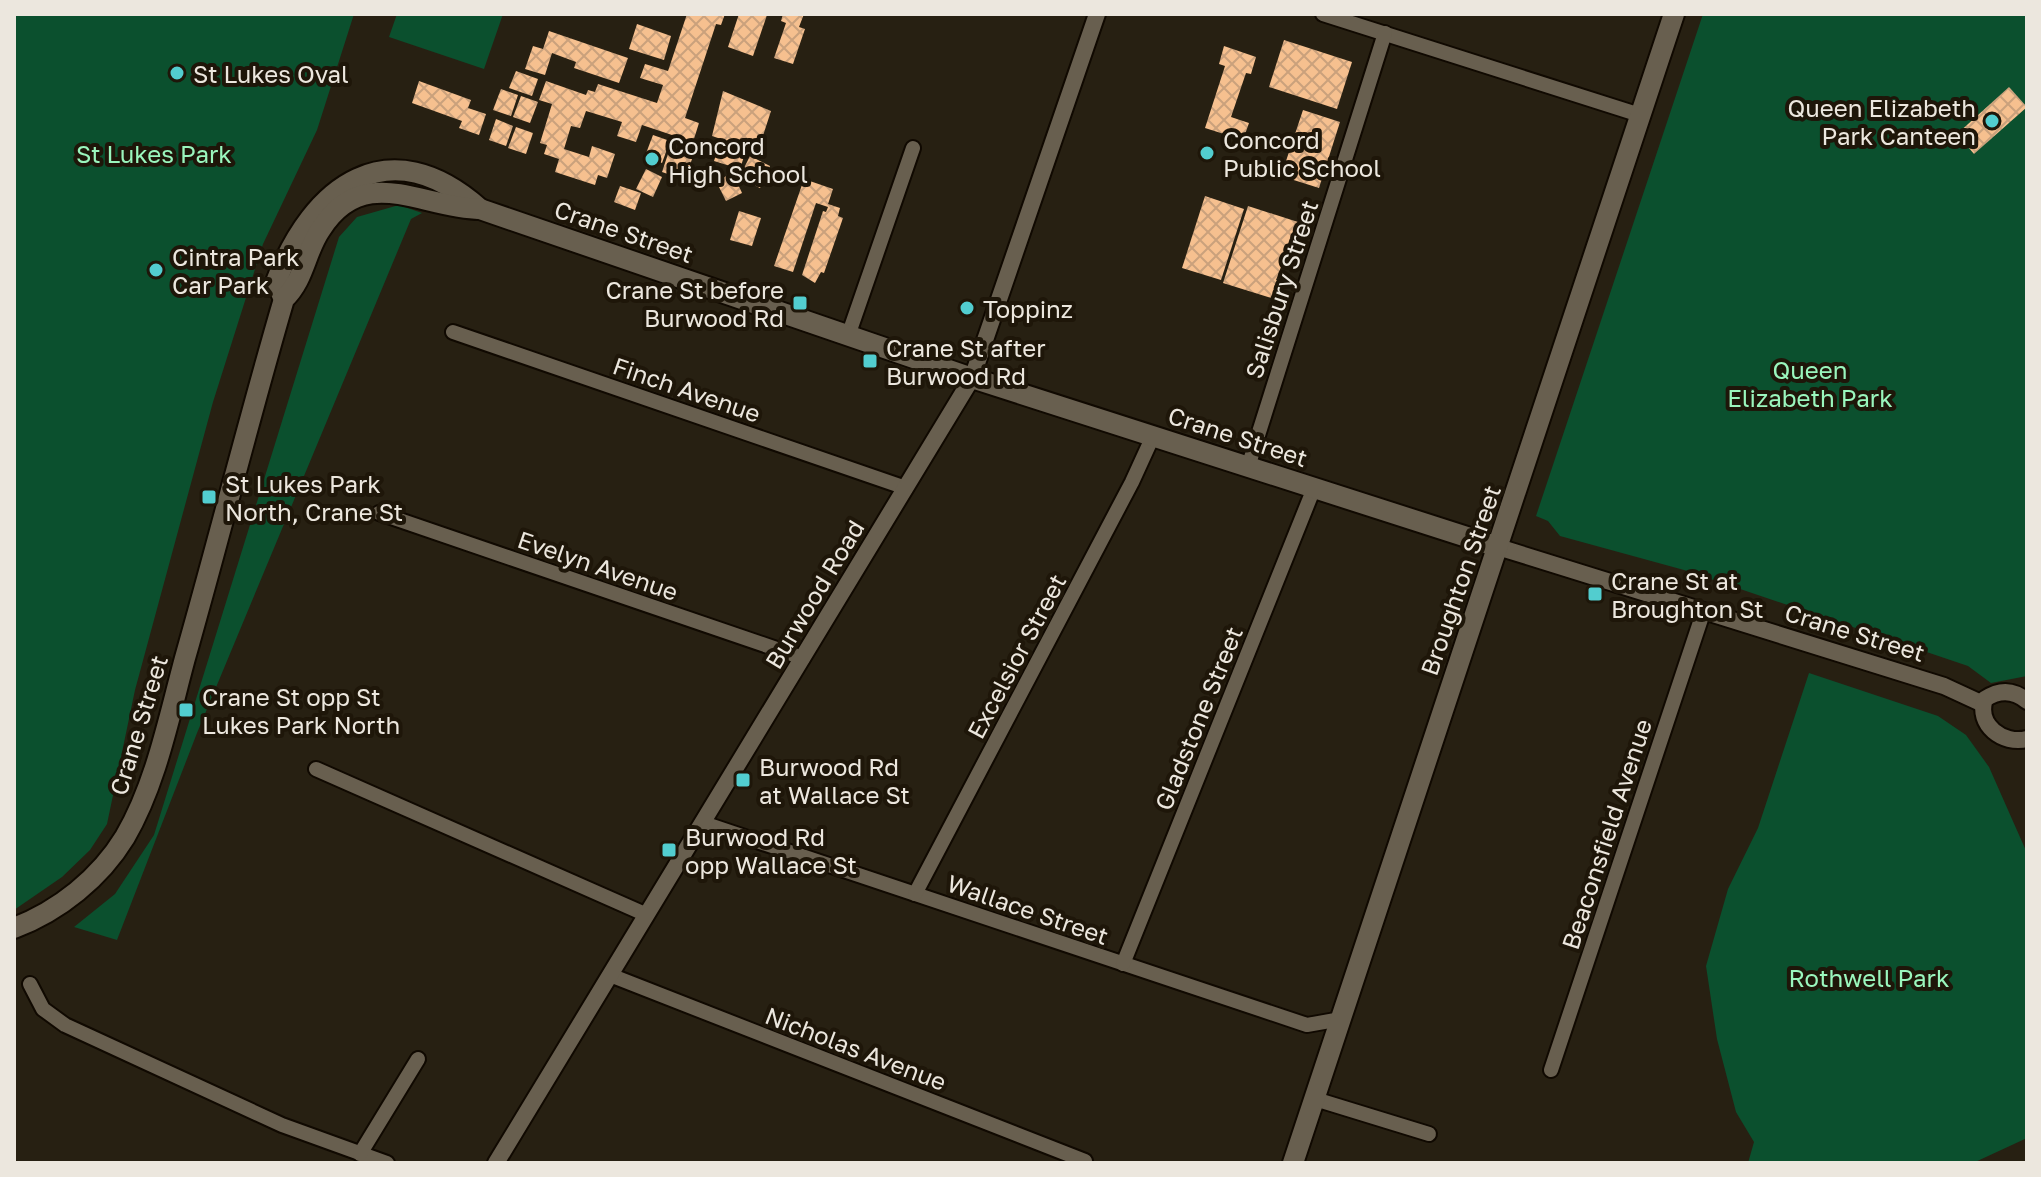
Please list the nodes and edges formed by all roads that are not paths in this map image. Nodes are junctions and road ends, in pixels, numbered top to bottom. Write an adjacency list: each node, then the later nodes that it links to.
1 (1097, 14): 9 (street, Burwood Road)
2 (1323, 14): 4 (street)
3 (1674, 14): 5 (main road, Broughton Street)
4 (1385, 33): 5 (street); 11 (street, Salisbury Street)
5 (1640, 115): 15 (main road, Broughton Street)
6 (913, 148): 8 (street)
7 (453, 332): 12 (street, Finch Avenue)
8 (848, 336): 9 (main road, Crane Street); 26 (main road, Crane Street)
9 (972, 378): 10 (main road, Crane Street); 12 (street, Burwood Road)
10 (1153, 436): 11 (main road, Crane Street); 24 (street, Excelsior Street)
11 (1248, 467): 13 (main road, Crane Street)
12 (906, 488): 17 (street, Burwood Road)
13 (1314, 488): 15 (main road, Crane Street); 27 (street, Gladstone Street)
14 (379, 513): 17 (street, Evelyn Avenue)
15 (1498, 547): 16 (street, Crane Street); 30 (main road, Broughton Street)
16 (1703, 613): 19 (street, Crane Street); 32 (street, Beaconsfield Avenue)
17 (803, 658): 23 (street, Burwood Road)
18 (2027, 701): 19 (street)
19 (1983, 704): 20 (street)
20 (2020, 740): 21 (street)
21 (2027, 756)
22 (316, 769): 25 (street)
23 (703, 823): 24 (street, Wallace Street); 25 (street, Burwood Road)
24 (915, 894): 27 (street, Wallace Street)
25 (647, 915): 28 (street, Burwood Road)
26 (14, 928)
27 (1123, 964): 30 (street, Wallace Street)
28 (610, 975): 36 (street, Nicholas Avenue); 38 (street, Burwood Road)
29 (30, 984): 35 (street)
30 (1341, 1019): 33 (main road, Broughton Street)
31 (418, 1059): 35 (street)
32 (1551, 1070)
33 (1315, 1099): 34 (street); 39 (main road, Broughton Street)
34 (1429, 1134)
35 (353, 1156): 37 (street)
36 (1085, 1161)
37 (387, 1163)
38 (496, 1163)
39 (1293, 1163)

